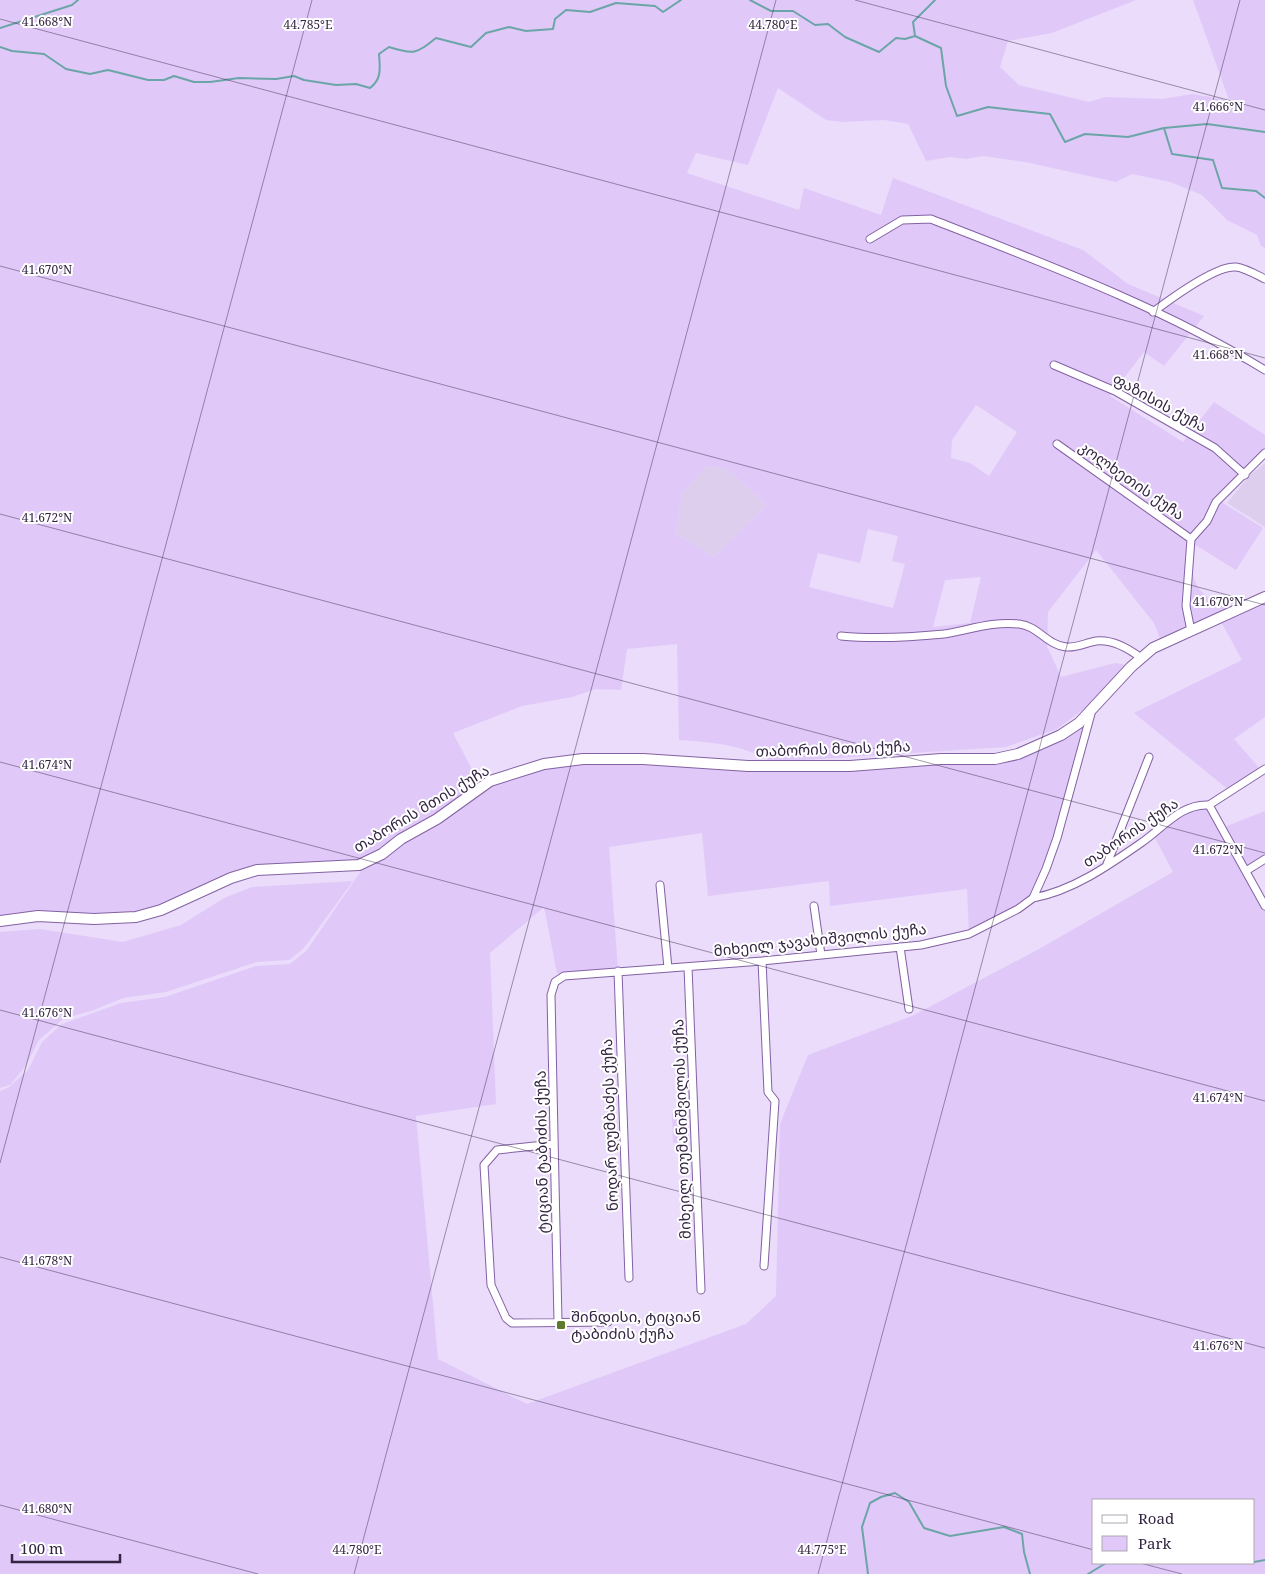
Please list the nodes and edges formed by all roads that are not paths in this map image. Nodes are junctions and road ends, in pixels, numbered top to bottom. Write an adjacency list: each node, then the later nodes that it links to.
1 (870, 239): 3 (street)
2 (1265, 279): 3 (street)
3 (1153, 312): 5 (street)
4 (1054, 365): 8 (street, ფაზისის ქუჩა)
5 (1265, 370)
6 (1056, 444): 9 (street, კოლხეთის ქუჩა)
7 (1265, 453): 8 (street)
8 (1245, 475): 9 (street)
9 (1191, 539): 11 (street)
10 (1265, 596): 11 (main road)
11 (1191, 630): 13 (main road)
12 (841, 636): 13 (street)
13 (1141, 658): 14 (main road)
14 (1092, 710): 22 (street); 25 (main road, თაბორის მთის ქუჩა)
15 (1150, 757): 19 (street)
16 (1265, 769): 17 (street, თაბორის ქუჩა)
17 (1209, 805): 19 (street, თაბორის ქუჩა); 20 (street)
18 (1265, 859): 20 (street)
19 (1107, 864): 22 (street, თაბორის ქუჩა)
20 (1246, 871): 24 (street)
21 (660, 885): 30 (street)
22 (1033, 898): 26 (street, მიხეილ ჯავახიშვილის ქუჩა)
23 (814, 906): 27 (street)
24 (1265, 906)
25 (0, 921)
26 (900, 947): 27 (street, მიხეილ ჯავახიშვილის ქუჩა); 33 (street)
27 (821, 955): 28 (street, მიხეილ ჯავახიშვილის ქუჩა)
28 (762, 961): 29 (street, მიხეილ ჯავახიშვილის ქუჩა); 35 (street)
29 (688, 967): 30 (street, მიხეილ ჯავახიშვილის ქუჩა); 37 (street, მიხეილ თუმანიშვილის ქუჩა)
30 (668, 968): 31 (street, მიხეილ ჯავახიშვილის ქუჩა)
31 (618, 971): 32 (street, მიხეილ ჯავახიშვილის ქუჩა); 36 (street, ნოდარ დუმბაძეს ქუჩა)
32 (555, 982): 34 (street, ტიციან ტაბიძის ქუჩა)
33 (908, 1009)
34 (554, 1144): 38 (street, ტიციან ტაბიძის ქუჩა); 38 (street)
35 (764, 1266)
36 (629, 1278)
37 (701, 1290)
38 (558, 1322): 39 (street)
39 (608, 1322)

